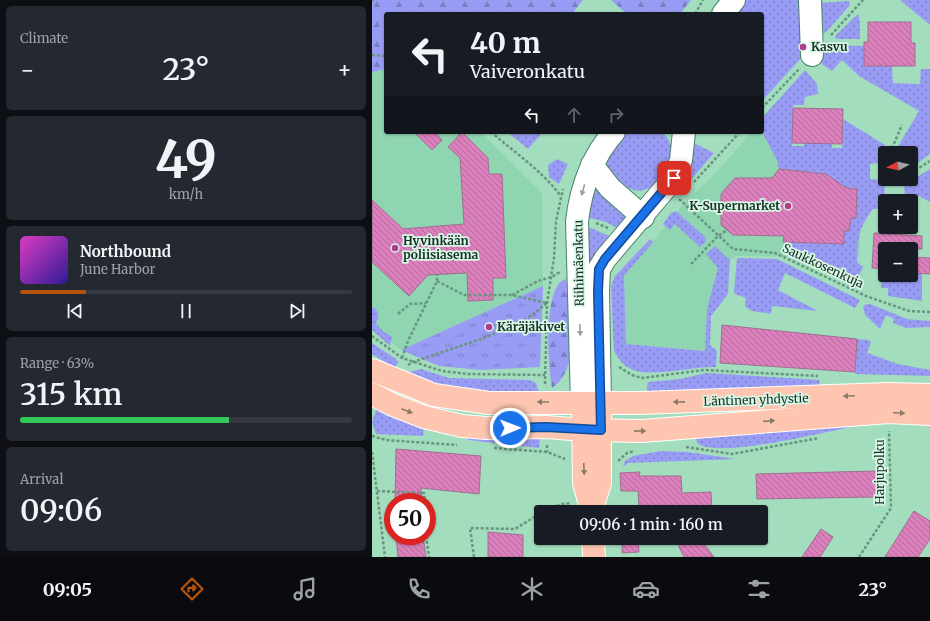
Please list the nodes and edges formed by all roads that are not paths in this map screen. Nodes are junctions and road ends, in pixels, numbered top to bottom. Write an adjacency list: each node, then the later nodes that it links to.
1 (734, 0): 3 (street)
2 (810, 0): 4 (street)
3 (725, 12)
4 (812, 54)
5 (612, 134): 7 (street, Riihimäenkatu)
6 (681, 137): 8 (street, Riihimäenkatu)
7 (592, 165): 8 (street); 12 (street, Riihimäenkatu, one-way to 12)
8 (643, 217): 12 (street, Riihimäenkatu)
9 (372, 370): 12 (main road, Läntinen yhdystie, one-way to 9)
10 (372, 394): 14 (main road, Läntinen yhdystie, one-way to 14)
11 (930, 395): 12 (main road, Läntinen yhdystie, one-way to 12)
12 (591, 404): 14 (main road)
13 (930, 414): 14 (main road, Läntinen yhdystie, one-way to 13)
14 (592, 430): 15 (main road, one-way to 15); 16 (main road)
15 (587, 505)
16 (589, 505)
17 (593, 545): 18 (main road)
18 (594, 557)

